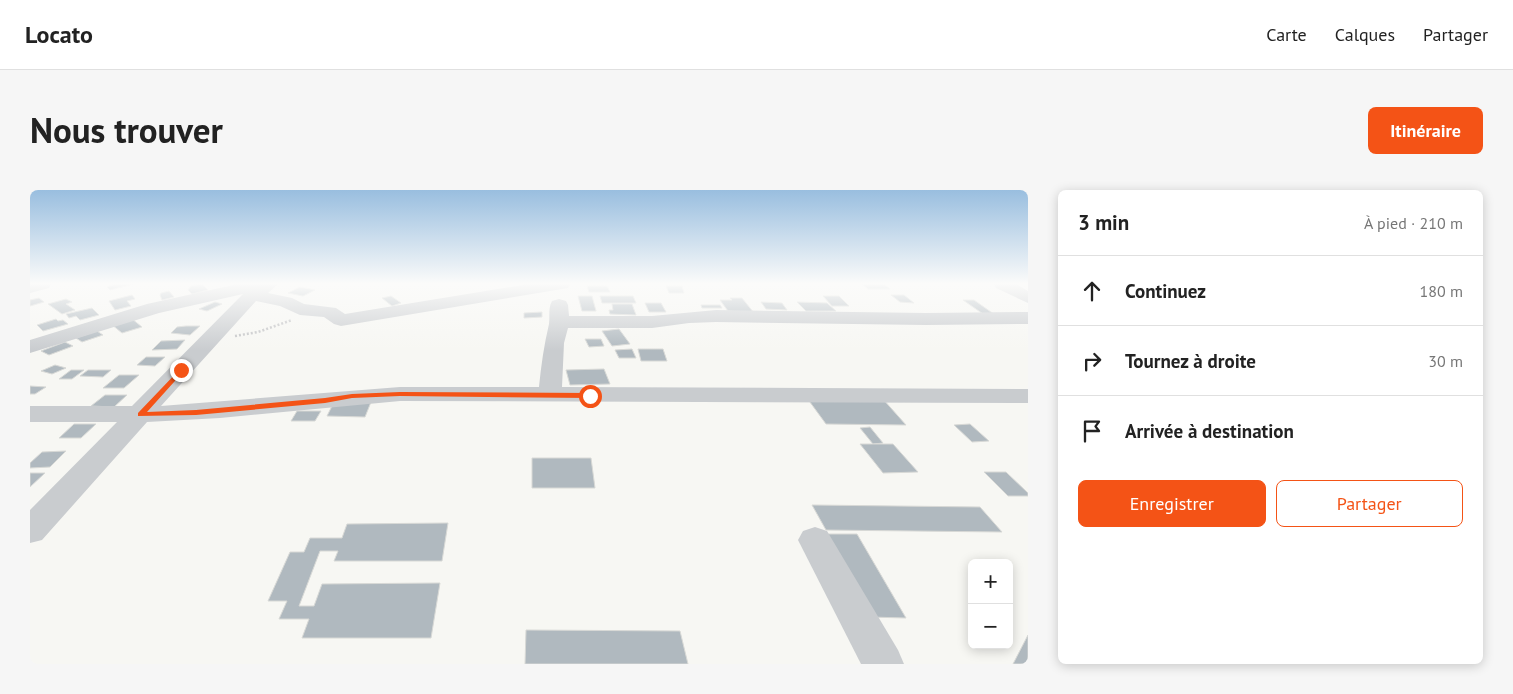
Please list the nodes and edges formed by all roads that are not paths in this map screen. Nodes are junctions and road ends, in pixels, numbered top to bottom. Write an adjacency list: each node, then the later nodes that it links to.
1 (164, 306): 8 (street)
2 (244, 306): 12 (street)
3 (294, 306): 4 (street)
4 (433, 306)
5 (560, 306): 7 (street)
6 (1028, 318): 7 (street)
7 (560, 322): 9 (street)
8 (30, 347)
9 (550, 396): 10 (street); 12 (street)
10 (1028, 396)
11 (30, 414): 12 (street)
12 (141, 414): 13 (street)
13 (30, 531)
14 (815, 540): 15 (street)
15 (884, 664)

